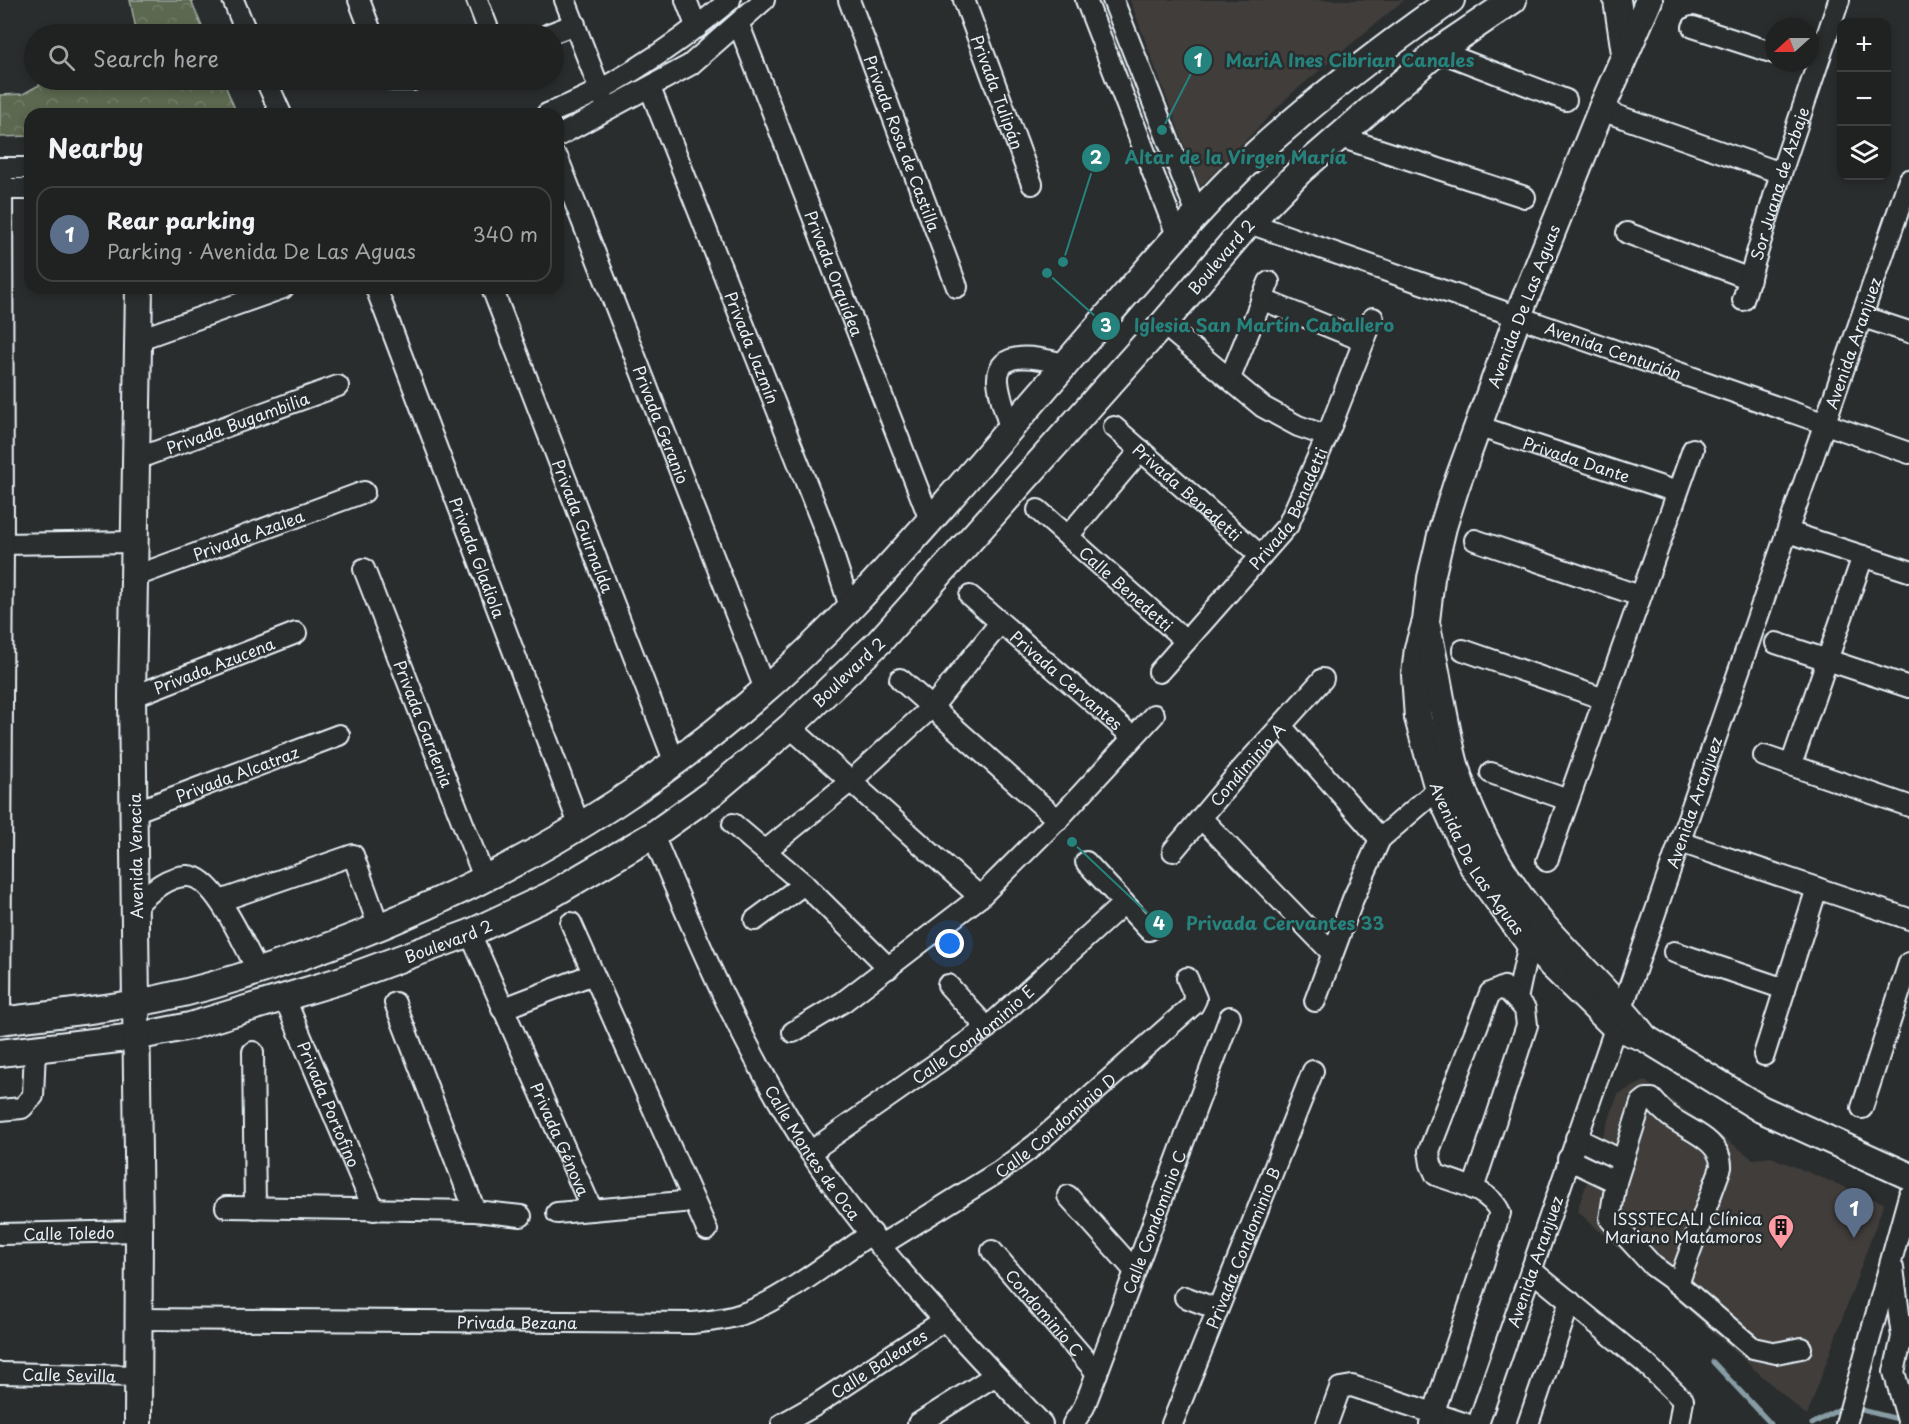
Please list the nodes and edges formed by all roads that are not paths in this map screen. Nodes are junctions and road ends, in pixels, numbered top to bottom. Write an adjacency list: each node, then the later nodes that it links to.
1 (233, 0): 17 (street)
2 (359, 0): 18 (street)
3 (477, 0): 19 (street)
4 (565, 0): 20 (street)
5 (686, 0): 24 (street)
6 (730, 0): 24 (street)
7 (764, 0): 21 (street)
8 (849, 0): 54 (street, Privada Rosa de Castilla)
9 (964, 0): 45 (street, Privada Tulipán)
10 (1086, 0): 52 (street)
11 (1113, 0): 49 (street)
12 (1451, 0): 49 (main road)
13 (1513, 0): 26 (main road, Boulevard 2)
14 (1617, 0): 28 (main road)
15 (1649, 0): 28 (main road, Avenida De Las Aguas)
16 (1839, 0): 25 (street, Sor Juana de Azbaje)
17 (243, 24)
18 (368, 24)
19 (486, 24)
20 (575, 24): 23 (street); 30 (street)
21 (739, 24): 31 (street); 84 (street, Privada Orquídea)
22 (1693, 27): 27 (street)
23 (564, 28)
24 (697, 28): 30 (street)
25 (1819, 45)
26 (1438, 51): 33 (street); 39 (main road, Boulevard 2)
27 (1765, 51)
28 (1625, 54): 36 (main road, Avenida De Las Aguas)
29 (1808, 72): 42 (street, Sor Juana de Azbaje)
30 (600, 88): 35 (street); 37 (street)
31 (650, 88): 37 (street); 97 (street, Privada Jazmín)
32 (270, 90): 34 (street)
33 (1566, 100)
34 (278, 108)
35 (559, 108)
36 (1601, 110): 42 (street); 61 (main road, Avenida De Las Aguas)
37 (608, 112): 38 (street)
38 (564, 133)
39 (1337, 136): 48 (street); 50 (main road, Boulevard 2)
40 (1, 168): 41 (street); 46 (street)
41 (24, 168)
42 (1782, 173): 53 (street, Sor Juana de Azbaje)
43 (564, 174): 109 (street, Privada Geranio)
44 (1909, 180): 62 (street, Avenida Aranjuez)
45 (1032, 184)
46 (1, 189): 47 (street); 60 (street)
47 (24, 189)
48 (1526, 197)
49 (1197, 214): 52 (main road)
50 (1249, 223): 61 (street, Avenida Centurión); 64 (main road, Boulevard 2)
51 (1627, 233): 53 (street)
52 (1177, 235): 68 (main road)
53 (1750, 279): 59 (street, Sor Juana de Azbaje)
54 (957, 287)
55 (139, 294): 66 (main road, Avenida Venecia)
56 (266, 294): 66 (street)
57 (378, 294): 130 (street, Privada Gladiola)
58 (494, 294): 119 (street, Privada Guirnalda)
59 (1743, 300)
60 (2, 308): 75 (street)
61 (1518, 316): 71 (street, Avenida Centurión); 72 (main road, Avenida De Las Aguas)
62 (1863, 317): 65 (street); 71 (street, Avenida Aranjuez)
63 (1373, 318): 67 (street, Privada Benadetti)
64 (1163, 324): 69 (street); 114 (main road, Boulevard 2)
65 (1909, 332)
66 (137, 340): 80 (main road, Avenida Venecia)
67 (1364, 341): 69 (street); 76 (street, Privada Benadetti)
68 (1065, 364): 74 (main road); 74 (street)
69 (1230, 378): 76 (street)
70 (338, 386): 80 (street, Privada Bugambilia)
71 (1826, 424): 79 (street, Avenida Centurión); 85 (street, Avenida Aranjuez)
72 (1477, 426): 82 (street, Privada Dante); 98 (main road, Avenida De Las Aguas)
73 (1114, 427): 78 (street, Privada Benedetti)
74 (1010, 428): 84 (main road)
75 (2, 430): 89 (street)
76 (1327, 436): 90 (street, Privada Benadetti)
77 (1693, 449): 82 (street)
78 (1141, 450): 86 (street, Calle Benedetti); 90 (street, Privada Benedetti)
79 (1909, 453)
80 (136, 459): 88 (main road, Avenida Venecia)
81 (364, 492): 94 (street, Privada Azalea)
82 (1677, 492): 96 (street)
83 (1038, 510): 86 (street, Calle Benedetti)
84 (930, 520): 97 (main road)
85 (1788, 532): 91 (street); 133 (street, Avenida Aranjuez)
86 (1068, 536): 101 (street, Calle Benedetti)
87 (1475, 540): 96 (street)
88 (134, 542): 89 (street); 94 (main road, Avenida Venecia)
89 (2, 544): 169 (street)
90 (1261, 556): 101 (street, Privada Benadetti)
91 (1863, 556): 93 (street); 104 (street)
92 (364, 569): 138 (street, Privada Gardenia)
93 (1909, 572)
94 (133, 577): 110 (main road, Avenida Venecia)
95 (970, 596): 99 (street, Privada Cervantes)
96 (1640, 596): 111 (street)
97 (850, 607): 109 (main road)
98 (1426, 621): 123 (main road, Avenida De Las Aguas); 168 (main road, Avenida De Las Aguas)
99 (1000, 623): 112 (street, Privada Cervantes); 117 (street, Privada Cervantes)
100 (296, 633): 110 (street, Privada Azucena)
101 (1186, 640): 105 (street, Privada Benadetti)
102 (1776, 643): 104 (street)
103 (1464, 650): 111 (street)
104 (1827, 659): 108 (street); 120 (street)
105 (1159, 672)
106 (900, 679): 112 (street)
107 (1323, 679): 115 (street, Condiminio A)
108 (1909, 687)
109 (765, 689): 119 (main road)
110 (132, 697): 126 (main road, Avenida Venecia)
111 (1604, 699): 124 (street)
112 (933, 706): 122 (street, Privada Cervantes); 128 (street)
113 (1154, 715): 117 (street, Privada Cervantes)
114 (790, 727): 122 (street); 131 (main road, Boulevard 2)
115 (1282, 727): 127 (street, Condiminio A); 132 (street)
116 (339, 735): 126 (street, Privada Alcatraz)
117 (1133, 737): 128 (street, Privada Cervantes)
118 (1764, 756): 120 (street)
119 (675, 763): 130 (main road)
120 (1791, 765): 125 (street)
121 (1491, 773): 124 (street)
122 (851, 781): 134 (street, Privada Cervantes); 141 (street)
123 (1438, 789): 132 (street); 151 (main road, Avenida De Las Aguas)
124 (1568, 800): 136 (street)
125 (1909, 806)
126 (134, 812): 144 (main road, Avenida Venecia)
127 (1202, 819): 135 (street, Condiminio A); 153 (street)
128 (1058, 820): 141 (street, Privada Cervantes)
129 (733, 824): 134 (street)
130 (580, 827): 138 (main road)
131 (653, 835): 150 (main road, Boulevard 2); 181 (street, Calle Montes de Oca)
132 (1380, 839): 153 (street)
133 (1680, 842): 140 (street); 168 (street, Avenida Aranjuez)
134 (765, 851): 139 (street)
135 (1173, 851)
136 (1547, 861)
137 (1086, 862): 143 (street)
138 (485, 880): 148 (main road)
139 (804, 884): 146 (street); 155 (street)
140 (1817, 888): 145 (street); 160 (street)
141 (980, 897): 155 (street, Privada Cervantes)
142 (220, 901): 144 (street); 148 (street); 156 (street)
143 (1124, 903): 149 (street); 170 (street, Calle Condominio E)
144 (136, 905): 164 (main road, Avenida Venecia)
145 (1909, 918)
146 (756, 920)
147 (571, 923): 157 (street)
148 (379, 927): 156 (main road)
149 (1149, 930)
150 (470, 933): 161 (main road, Boulevard 2); 166 (street, Privada Génova)
151 (1529, 943): 162 (street); 168 (main road, Avenida De Las Aguas)
152 (1674, 952): 160 (street)
153 (1332, 953): 163 (street)
154 (1909, 963): 178 (street)
155 (889, 968): 171 (street, Privada Cervantes)
156 (258, 971): 164 (main road)
157 (593, 974): 166 (street); 189 (street)
158 (1187, 978): 200 (street, Calle Condominio D)
159 (948, 985): 170 (street)
160 (1785, 988): 176 (street)
161 (285, 999): 172 (main road, Boulevard 2); 192 (street, Privada Portofino)
162 (1517, 999): 186 (street); 186 (street)
163 (1315, 1001)
164 (136, 1003): 169 (main road); 172 (main road, Avenida Venecia)
165 (395, 1003): 194 (street)
166 (502, 1009): 193 (street, Privada Génova)
167 (1230, 1017): 204 (street, Calle Condominio C)
168 (1619, 1017): 180 (street, Avenida Aranjuez); 184 (main road, Avenida De Las Aguas)
169 (0, 1021)
170 (987, 1028): 181 (street, Calle Condominio E)
171 (793, 1032)
172 (135, 1037): 173 (main road, Boulevard 2); 198 (main road, Avenida Venecia)
173 (35, 1049): 175 (main road, Boulevard 2); 179 (street)
174 (253, 1052): 191 (street)
175 (0, 1053)
176 (1764, 1055)
177 (1313, 1071): 208 (street, Privada Condominio B)
178 (1862, 1108)
179 (0, 1110)
180 (1576, 1138): 182 (street, Avenida Aranjuez); 183 (street)
181 (810, 1152): 200 (street, Calle Montes de Oca)
182 (1568, 1159): 185 (street); 203 (street, Avenida Aranjuez)
183 (1623, 1161): 185 (street); 205 (street)
184 (1909, 1176)
185 (1616, 1182): 205 (street)
186 (1473, 1189): 216 (street)
187 (1068, 1196): 204 (street)
188 (1909, 1196): 202 (street)
189 (694, 1201): 193 (street, Privada Génova); 197 (street)
190 (226, 1206): 191 (street)
191 (255, 1208): 192 (street)
192 (374, 1210): 194 (street)
193 (592, 1210): 195 (street)
194 (475, 1211): 196 (street)
195 (557, 1213)
196 (521, 1216)
197 (707, 1230)
198 (139, 1231): 199 (street, Calle Toledo); 209 (main road, Avenida Venecia)
199 (0, 1234)
200 (877, 1239): 209 (street, Privada Bezana); 210 (street, Calle Montes de Oca)
201 (992, 1251): 213 (street, Condominio C)
202 (1891, 1260): 228 (street); 229 (street)
203 (1531, 1270): 207 (street); 225 (street, Avenida Aranjuez)
204 (1135, 1271): 213 (street, Calle Condominio C)
205 (1678, 1284): 211 (street)
206 (1185, 1297): 208 (street)
207 (1570, 1301): 226 (street); 227 (street)
208 (1217, 1309): 222 (street, Privada Condominio B)
209 (139, 1319): 214 (main road, Avenida Venecia)
210 (943, 1321): 215 (street, Calle Montes de Oca); 218 (street, Calle Baleares)
211 (1801, 1348)
212 (0, 1373): 214 (street, Calle Sevilla)
213 (1097, 1373): 221 (street, Calle Condominio C)
214 (138, 1376): 217 (main road, Avenida Venecia)
215 (994, 1376): 219 (street); 220 (street, Calle Montes de Oca)
216 (1432, 1419): 223 (street); 224 (street)
217 (138, 1424)
218 (782, 1424)
219 (918, 1424)
220 (1042, 1424)
221 (1073, 1424)
222 (1172, 1424)
223 (1327, 1424)
224 (1466, 1424)
225 (1478, 1424)
226 (1528, 1424)
227 (1679, 1424)
228 (1846, 1424)
229 (1909, 1424)

